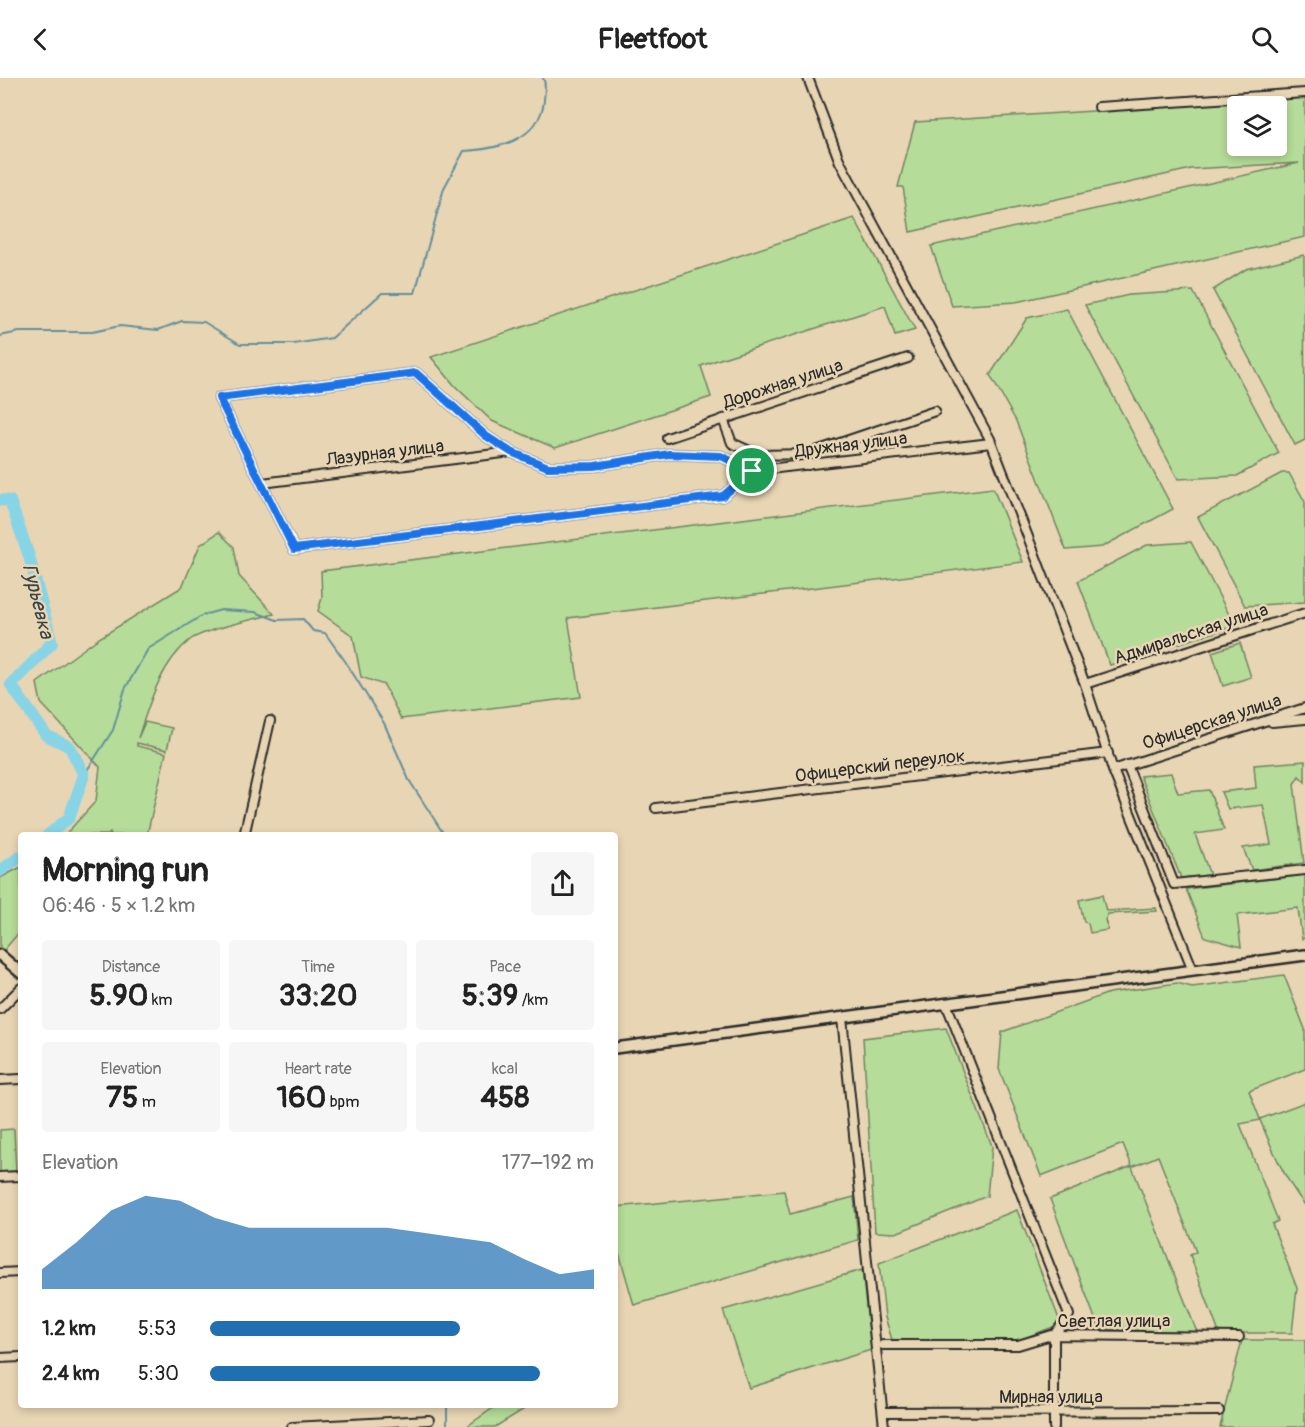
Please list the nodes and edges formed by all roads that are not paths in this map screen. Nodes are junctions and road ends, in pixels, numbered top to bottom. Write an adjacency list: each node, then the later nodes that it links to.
1 (808, 78): 8 (street)
2 (1305, 93): 3 (street)
3 (1099, 107)
4 (908, 358): 6 (street, Дорожная улица)
5 (935, 411): 10 (street)
6 (723, 419): 7 (street, Дорожная улица); 10 (street)
7 (667, 438)
8 (991, 443): 11 (street, Дружная улица); 15 (street)
9 (511, 452): 12 (street); 12 (street); 13 (street, Лазурная улица)
10 (807, 454): 11 (street)
11 (808, 465): 12 (street, Дружная улица)
12 (752, 471)
13 (262, 483)
14 (1305, 613): 15 (street, Адмиральская улица)
15 (1086, 684): 20 (street)
16 (1305, 708): 19 (street, Офицерская улица)
17 (1305, 719): 19 (street)
18 (270, 721): 24 (street)
19 (1259, 723): 21 (street, Офицерская улица)
20 (1108, 753): 22 (street); 23 (street, Офицерский переулок)
21 (1127, 765): 22 (street, Офицерская улица); 25 (street, Офицерская улица)
22 (1113, 770): 29 (street)
23 (656, 808)
24 (245, 832)
25 (1305, 870)
26 (0, 955): 28 (street)
27 (1305, 955): 29 (street)
28 (18, 970)
29 (1193, 970): 31 (street)
30 (18, 991): 32 (street)
31 (946, 1003): 33 (street); 41 (street)
32 (0, 1009)
33 (842, 1018): 34 (street); 51 (street)
34 (618, 1048)
35 (18, 1079): 36 (street)
36 (0, 1080)
37 (18, 1176): 38 (street)
38 (0, 1177)
39 (18, 1272): 40 (street)
40 (0, 1273)
41 (1054, 1335): 42 (street, Светлая улица); 43 (street, Светлая улица); 48 (street)
42 (1239, 1337)
43 (883, 1345)
44 (18, 1357): 45 (street)
45 (0, 1358)
46 (1219, 1411): 48 (street, Мирная улица)
47 (884, 1412): 48 (street, Мирная улица)
48 (1054, 1412): 52 (street)
49 (429, 1420): 50 (street)
50 (292, 1427)
51 (884, 1427)
52 (1054, 1427)

